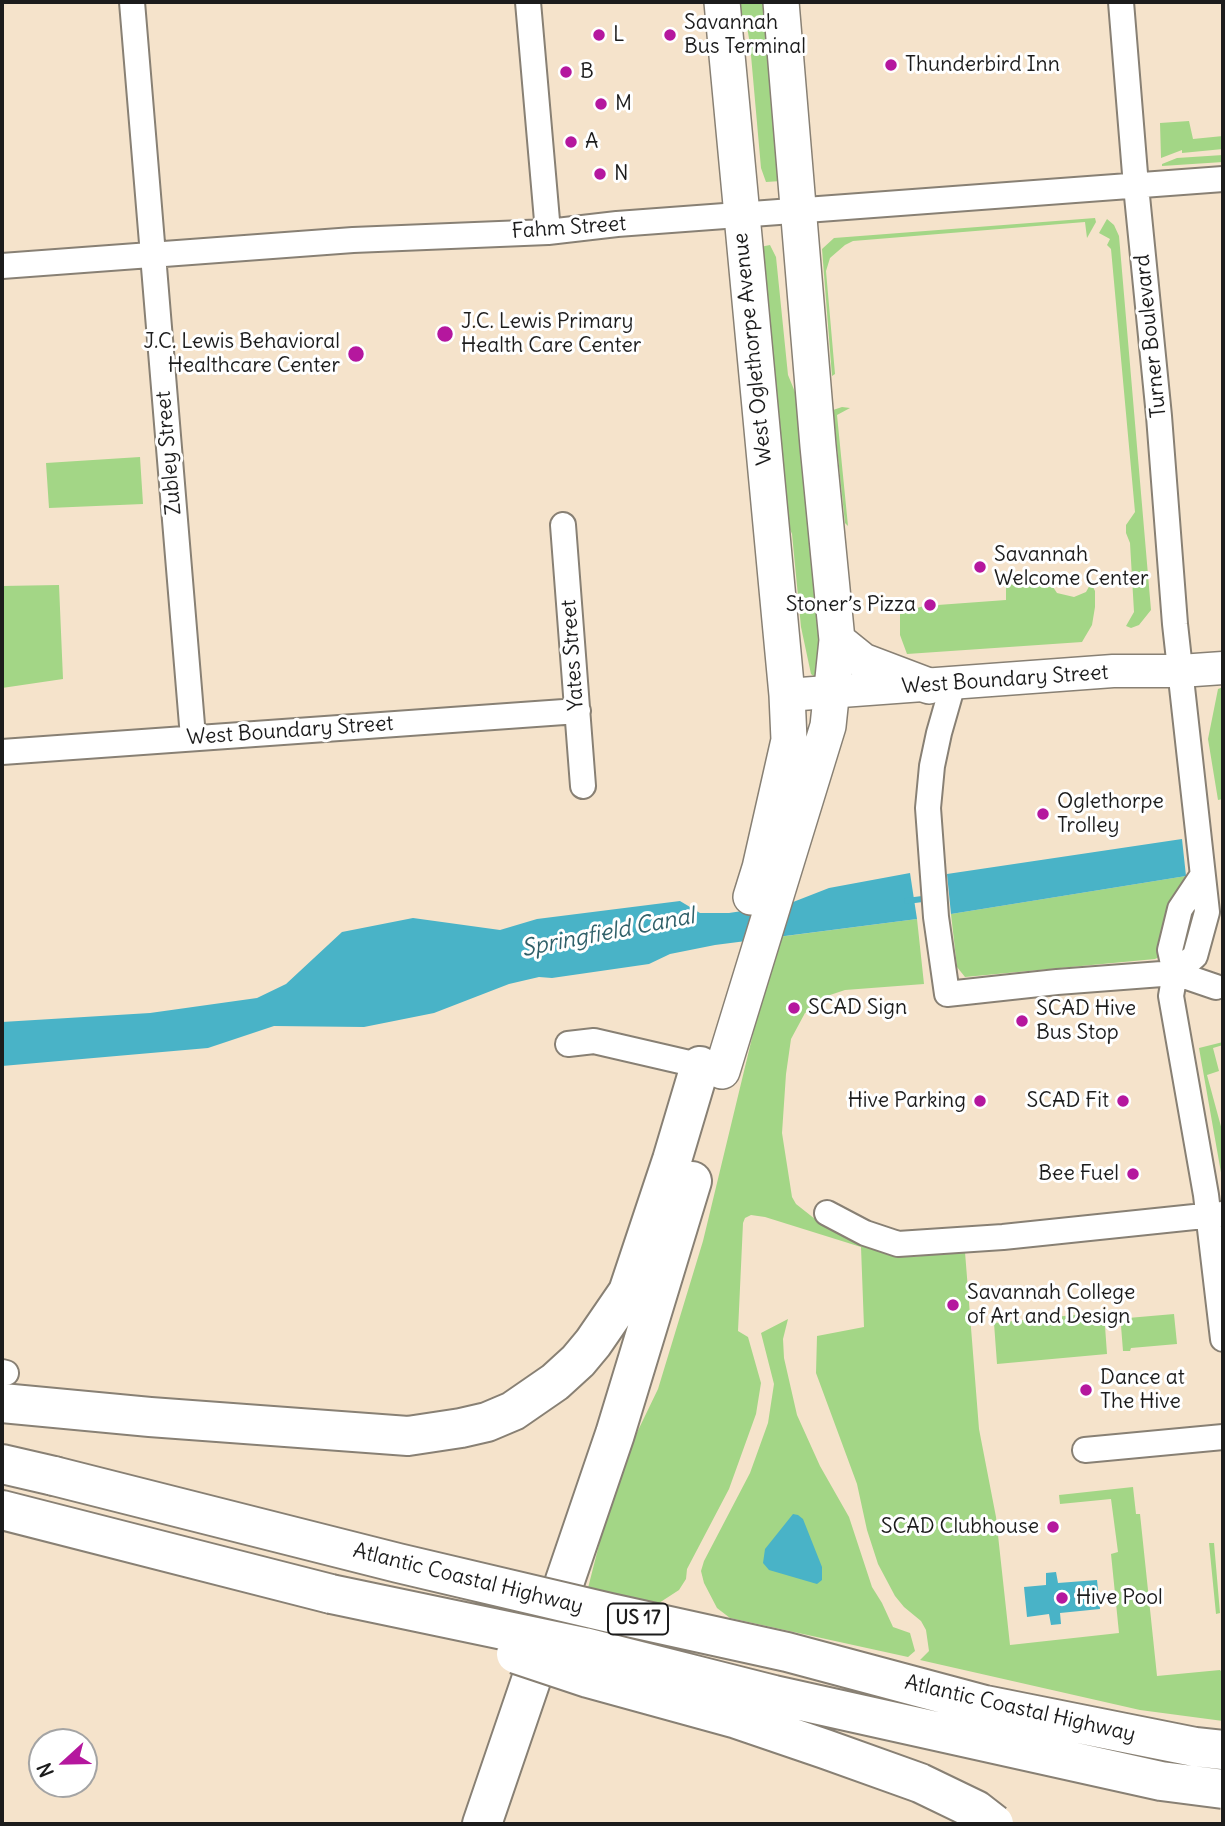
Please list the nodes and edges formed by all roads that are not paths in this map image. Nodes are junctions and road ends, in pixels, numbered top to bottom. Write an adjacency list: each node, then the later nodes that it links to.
1 (132, 2): 11 (street, Zubley Street)
2 (528, 2): 10 (street)
3 (722, 2): 9 (main road, West Oglethorpe Avenue)
4 (781, 2): 8 (main road)
5 (1121, 2): 7 (street, Turner Boulevard)
6 (1223, 179): 7 (street, Fahm Street)
7 (1136, 186): 8 (street, Fahm Street); 16 (street, Turner Boulevard)
8 (799, 211): 9 (street, Fahm Street); 14 (main road)
9 (741, 215): 10 (street, Fahm Street); 19 (main road, West Oglethorpe Avenue)
10 (548, 232): 11 (street, Fahm Street)
11 (153, 256): 12 (street, Fahm Street); 21 (street, Zubley Street)
12 (2, 266)
13 (563, 525): 20 (street, Yates Street)
14 (837, 640): 17 (main road); 18 (main road)
15 (1223, 668): 16 (street, West Boundary Street)
16 (1180, 671): 17 (street, West Boundary Street); 25 (street, Turner Boulevard)
17 (941, 685): 18 (street, West Boundary Street); 25 (street)
18 (832, 692): 19 (street, West Boundary Street); 24 (main road)
19 (787, 695): 24 (main road, West Oglethorpe Avenue)
20 (578, 711): 21 (street, West Boundary Street); 23 (street, Yates Street)
21 (193, 737): 22 (street, West Boundary Street)
22 (2, 752)
23 (583, 786)
24 (773, 866): 28 (main road)
25 (1175, 973): 26 (street); 30 (street)
26 (1216, 987)
27 (568, 1044): 28 (street)
28 (711, 1068): 32 (highway); 40 (highway)
29 (827, 1213): 30 (street)
30 (1216, 1216): 31 (street)
31 (1223, 1339)
32 (3, 1383)
33 (1223, 1437): 34 (street)
34 (1085, 1450)
35 (2, 1464): 38 (highway, Atlantic Coastal Highway / US 17, bridge)
36 (2, 1510): 37 (highway, Atlantic Coastal Highway / US 17)
37 (331, 1594): 39 (highway, Atlantic Coastal Highway / US 17, bridge); 41 (highway, bridge)
38 (1223, 1750)
39 (1223, 1788)
40 (482, 1824)
41 (994, 1824)

